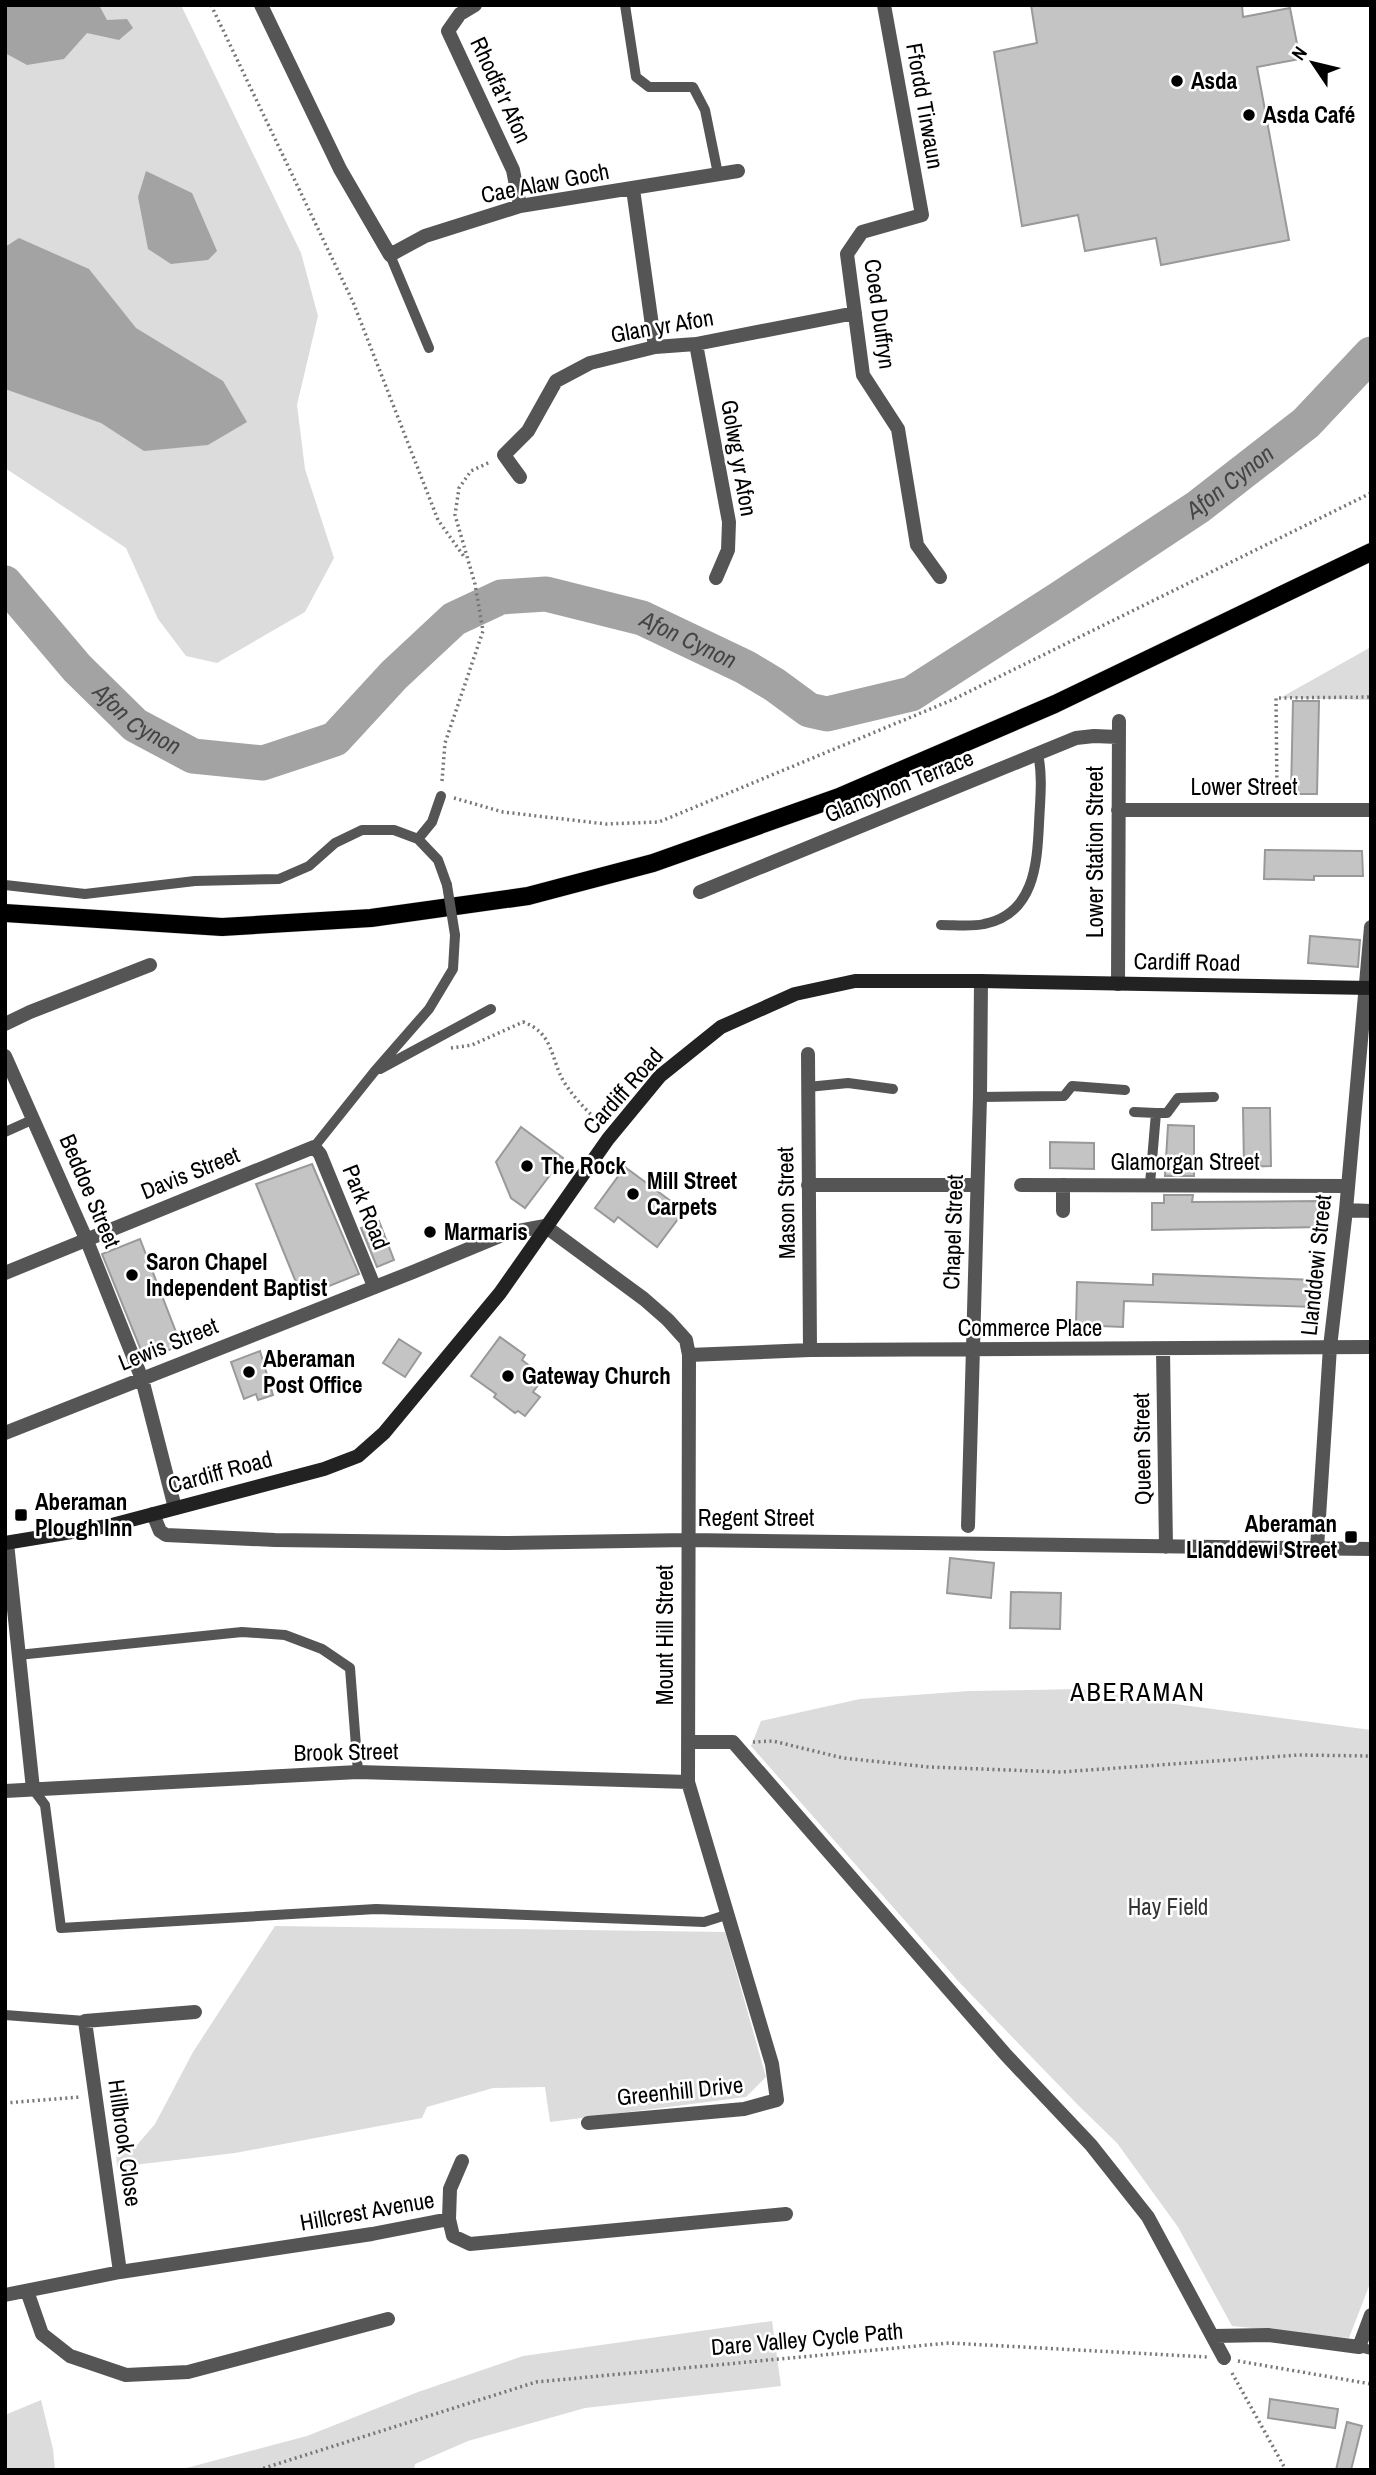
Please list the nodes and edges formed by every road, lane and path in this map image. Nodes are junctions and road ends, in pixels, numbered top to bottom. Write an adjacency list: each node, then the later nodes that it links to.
1 (211, 5): 20 (path)
2 (261, 5): 11 (street)
3 (475, 5): 9 (street, Rhodfa'r Afon)
4 (625, 5): 7 (lane)
5 (884, 5): 10 (street, Ffordd Tirwaun)
6 (738, 171): 7 (street, Cae Alaw Goch)
7 (718, 174): 8 (street, Cae Alaw Goch)
8 (633, 189): 9 (street, Cae Alaw Goch); 14 (street, Cae Alaw Goch)
9 (520, 206): 11 (street, Cae Alaw Goch)
10 (922, 215): 12 (street, Coed Duffryn)
11 (390, 255): 15 (lane)
12 (855, 313): 13 (street, Glan yr Afon); 21 (street, Coed Duffryn)
13 (696, 344): 14 (street, Glan yr Afon); 22 (street, Golwg yr Afon)
14 (655, 347): 16 (street, Glan yr Afon)
15 (429, 348)
16 (504, 455): 17 (street); 20 (path)
17 (520, 477)
18 (1371, 493): 27 (path)
19 (1371, 552): 34 (main road)
20 (468, 562): 27 (path)
21 (940, 577)
22 (716, 578)
23 (1371, 697): 29 (path)
24 (1119, 721): 25 (street, Lower Station Street)
25 (1118, 737): 26 (street, Glancynon Terrace); 28 (street, Lower Station Street)
26 (1038, 754): 33 (street, Glancynon Terrace); 35 (lane)
27 (441, 796): 31 (lane)
28 (1118, 810): 29 (street, Lower Street); 39 (street, Lower Station Street)
29 (1278, 810): 30 (street, Lower Street)
30 (1371, 810)
31 (418, 839): 32 (lane); 46 (lane, bridge)
32 (5, 885)
33 (700, 892)
34 (5, 913)
35 (941, 925)
36 (1371, 928): 40 (street, Llanddewi Street)
37 (150, 965): 42 (street)
38 (981, 981): 39 (main road, Cardiff Road); 50 (street, Chapel Street); 56 (main road, Cardiff Road)
39 (1118, 984): 40 (main road, Cardiff Road)
40 (1368, 988): 63 (street, Llanddewi Street)
41 (491, 1009): 43 (lane)
42 (5, 1024)
43 (431, 1041): 46 (lane); 56 (path)
44 (808, 1054): 47 (street, Mason Street)
45 (5, 1055): 54 (street, Beddoe Street)
46 (374, 1072): 57 (lane)
47 (808, 1087): 48 (lane); 59 (street, Mason Street)
48 (893, 1089)
49 (1125, 1090): 50 (lane)
50 (980, 1097): 60 (street, Chapel Street)
51 (1214, 1097): 53 (lane)
52 (1134, 1112): 53 (lane)
53 (1156, 1113): 58 (lane)
54 (34, 1119): 55 (lane); 68 (street, Beddoe Street)
55 (5, 1132)
56 (612, 1134): 67 (main road, Cardiff Road)
57 (314, 1147): 68 (street, Davis Street); 70 (street, Park Road)
58 (1150, 1184): 62 (street, Glamorgan Street); 63 (street, Glamorgan Street)
59 (808, 1185): 60 (street); 73 (street, Mason Street)
60 (976, 1185): 75 (street, Chapel Street)
61 (1021, 1185): 62 (street, Glamorgan Street)
62 (1063, 1185): 65 (street)
63 (1348, 1186): 64 (street, Llanddewi Street)
64 (1346, 1210): 66 (street); 71 (street, Llanddewi Street)
65 (1063, 1211)
66 (1371, 1211)
67 (545, 1226): 70 (street, Lewis Street); 76 (street, Mount Hill Street); 79 (main road, Cardiff Road)
68 (87, 1241): 69 (street, Davis Street); 77 (street, Beddoe Street)
69 (5, 1273)
70 (374, 1286): 77 (street, Lewis Street)
71 (1330, 1347): 72 (street, Commerce Place); 74 (street, Commerce Place); 85 (street, Llanddewi Street)
72 (1371, 1347)
73 (810, 1350): 75 (street, Commerce Place); 76 (street, Commerce Place)
74 (1163, 1350): 75 (street, Commerce Place); 84 (street, Queen Street)
75 (972, 1351): 81 (street, Chapel Street)
76 (689, 1355): 82 (street, Mount Hill Street)
77 (142, 1379): 78 (street, Lewis Street); 79 (street, Beddoe Street)
78 (5, 1433)
79 (175, 1508): 80 (main road, Cardiff Road)
80 (153, 1514): 82 (street, Regent Street); 83 (main road, Cardiff Road)
81 (968, 1526)
82 (687, 1540): 84 (street, Regent Street); 88 (street, Mount Hill Street)
83 (6, 1543): 87 (street)
84 (1166, 1547): 85 (street, Regent Street)
85 (1317, 1548): 86 (street, Regent Street)
86 (1371, 1549)
87 (18, 1656): 91 (lane); 93 (street)
88 (689, 1742): 89 (street); 92 (street, Mount Hill Street)
89 (733, 1742): 90 (path); 111 (street)
90 (1371, 1756)
91 (358, 1772): 92 (street, Brook Street); 93 (street, Brook Street)
92 (688, 1782): 95 (street, Mount Hill Street)
93 (33, 1789): 94 (street, Brook Street); 95 (lane)
94 (5, 1791)
95 (726, 1915): 100 (street, Mount Hill Street)
96 (195, 2012): 98 (street)
97 (5, 2015): 98 (lane)
98 (86, 2021): 99 (street, Hillbrook Close)
99 (96, 2095): 101 (path); 106 (street, Hillbrook Close)
100 (778, 2100): 102 (street, Greenhill Drive)
101 (5, 2103)
102 (587, 2123)
103 (462, 2161): 105 (street)
104 (786, 2214): 105 (street, Hillcrest Avenue)
105 (449, 2219): 106 (street, Hillcrest Avenue)
106 (120, 2272): 107 (street, Hillcrest Avenue)
107 (27, 2291): 108 (street, Hillcrest Avenue); 110 (street)
108 (5, 2295)
109 (1371, 2315): 112 (street)
110 (388, 2319)
111 (1214, 2336): 112 (street); 113 (street)
112 (1365, 2348)
113 (1224, 2358): 114 (path, Dare Valley Cycle Path); 115 (path, Dare Valley Cycle Path); 116 (path)
114 (1371, 2385)
115 (258, 2470)
116 (1286, 2470)

